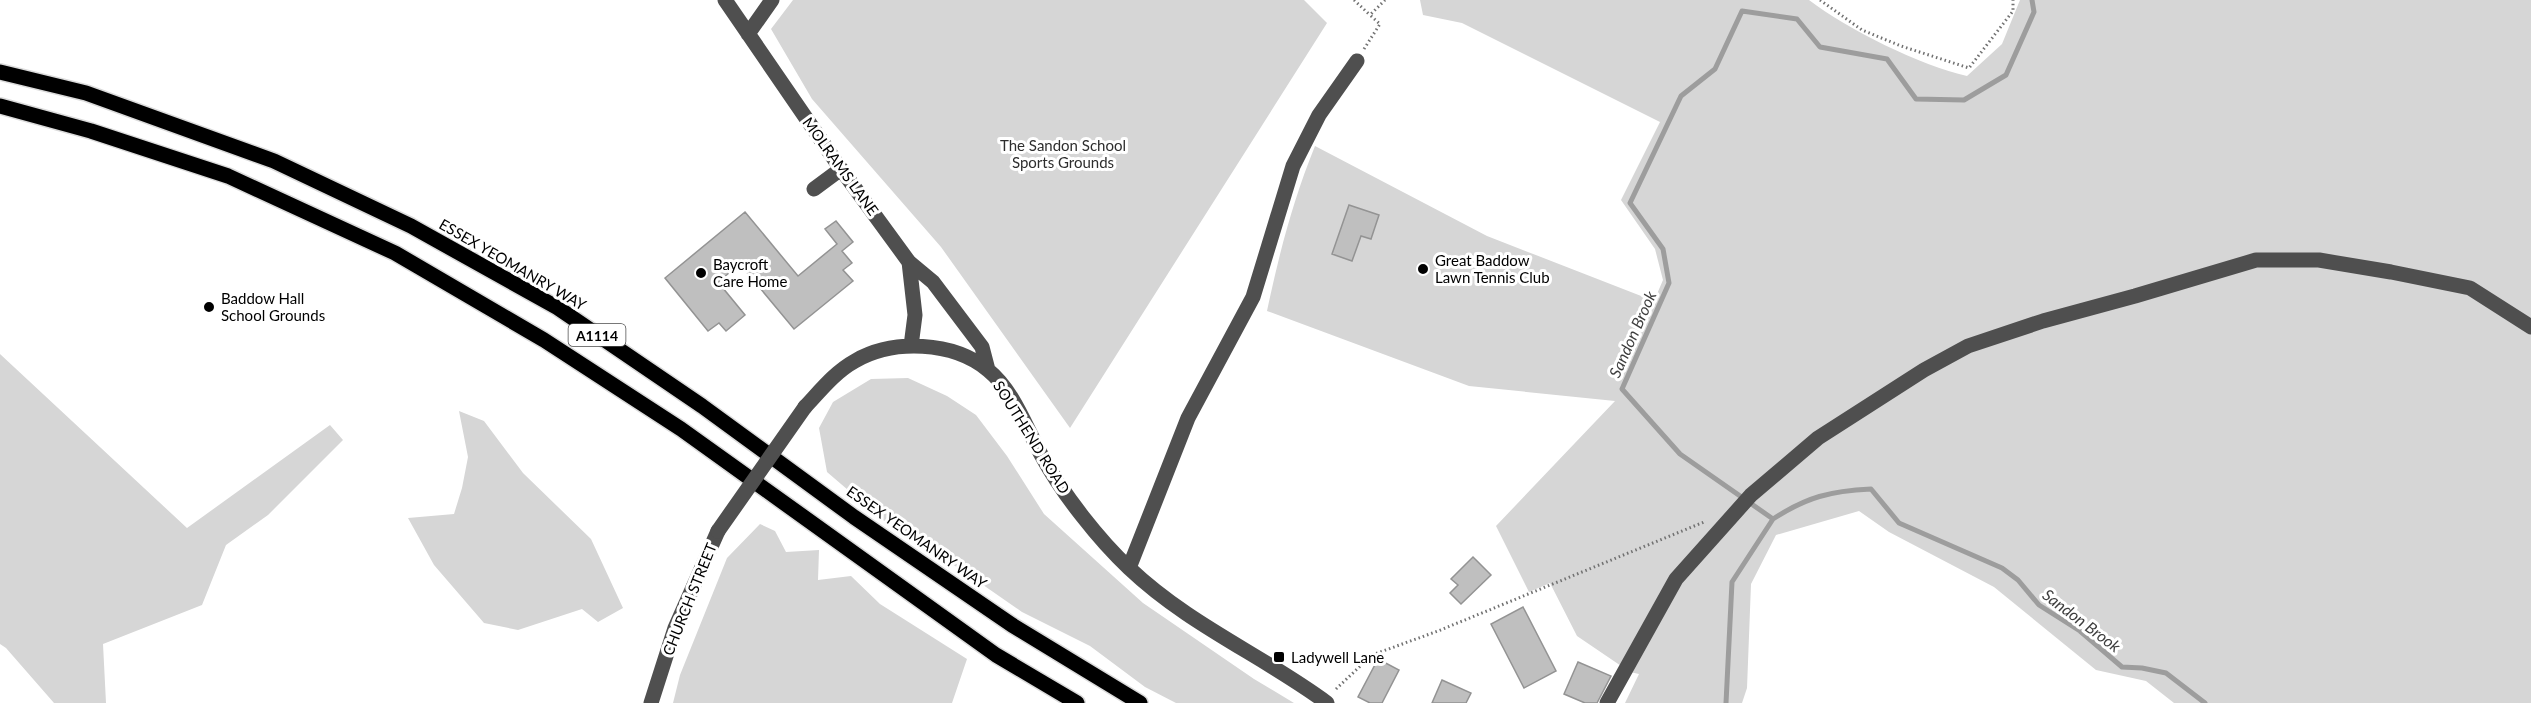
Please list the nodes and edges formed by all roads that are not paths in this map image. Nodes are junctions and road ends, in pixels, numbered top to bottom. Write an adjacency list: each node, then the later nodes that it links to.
1 (725, 0): 3 (street, MOLRAMS LANE)
2 (772, 0): 3 (street)
3 (748, 34): 7 (street, MOLRAMS LANE)
4 (1358, 61): 14 (street)
5 (0, 72): 18 (main road, ESSEX YEOMANRY WAY / A1114)
6 (0, 106): 17 (main road, A1114)
7 (842, 169): 8 (street); 9 (street, MOLRAMS LANE)
8 (814, 189)
9 (909, 262): 11 (street, MOLRAMS LANE); 12 (street)
10 (2531, 327): 19 (street)
11 (911, 346): 12 (street, SOUTHEND ROAD); 13 (street, SOUTHEND ROAD, bridge)
12 (988, 370): 14 (street, SOUTHEND ROAD)
13 (718, 531): 16 (street, CHURCH STREET)
14 (1129, 568): 15 (street, SOUTHEND ROAD)
15 (1326, 702)
16 (651, 703)
17 (1077, 703)
18 (1140, 703)
19 (1607, 703)

